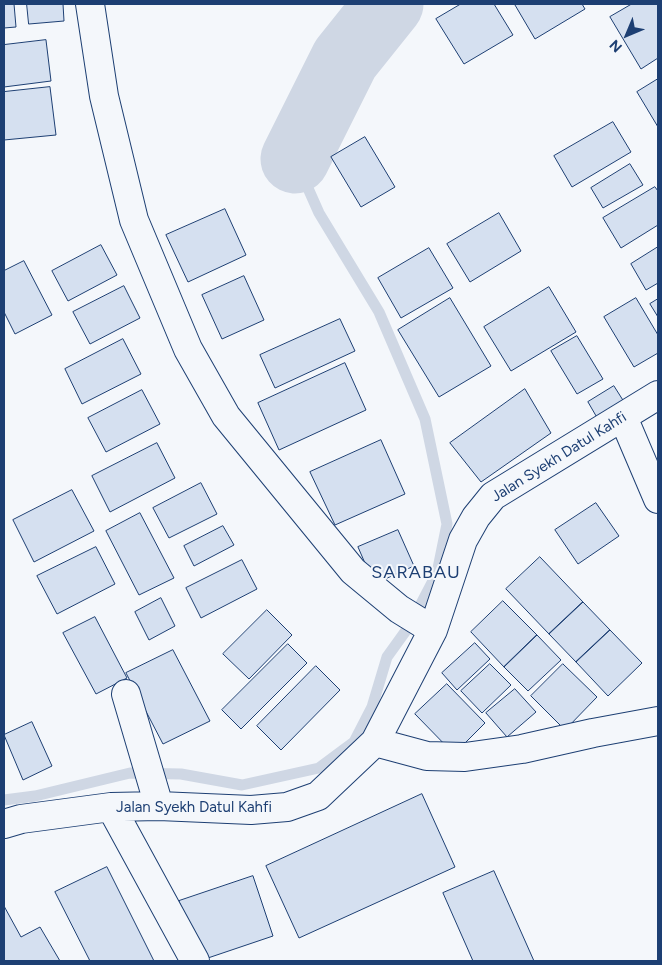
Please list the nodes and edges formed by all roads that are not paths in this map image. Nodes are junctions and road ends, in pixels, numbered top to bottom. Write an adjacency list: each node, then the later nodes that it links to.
1 (90, 4): 5 (street)
2 (658, 395): 3 (street, Jalan Syekh Datul Kahfi)
3 (623, 417): 4 (street); 5 (street, Jalan Syekh Datul Kahfi)
4 (658, 499)
5 (430, 628): 8 (street, Jalan Syekh Datul Kahfi)
6 (126, 694): 9 (street)
7 (658, 721): 8 (street)
8 (375, 742): 9 (street, Jalan Syekh Datul Kahfi)
9 (156, 797): 10 (street, Jalan Syekh Datul Kahfi)
10 (111, 807): 11 (street, Jalan Syekh Datul Kahfi); 12 (street)
11 (4, 824)
12 (195, 961)

